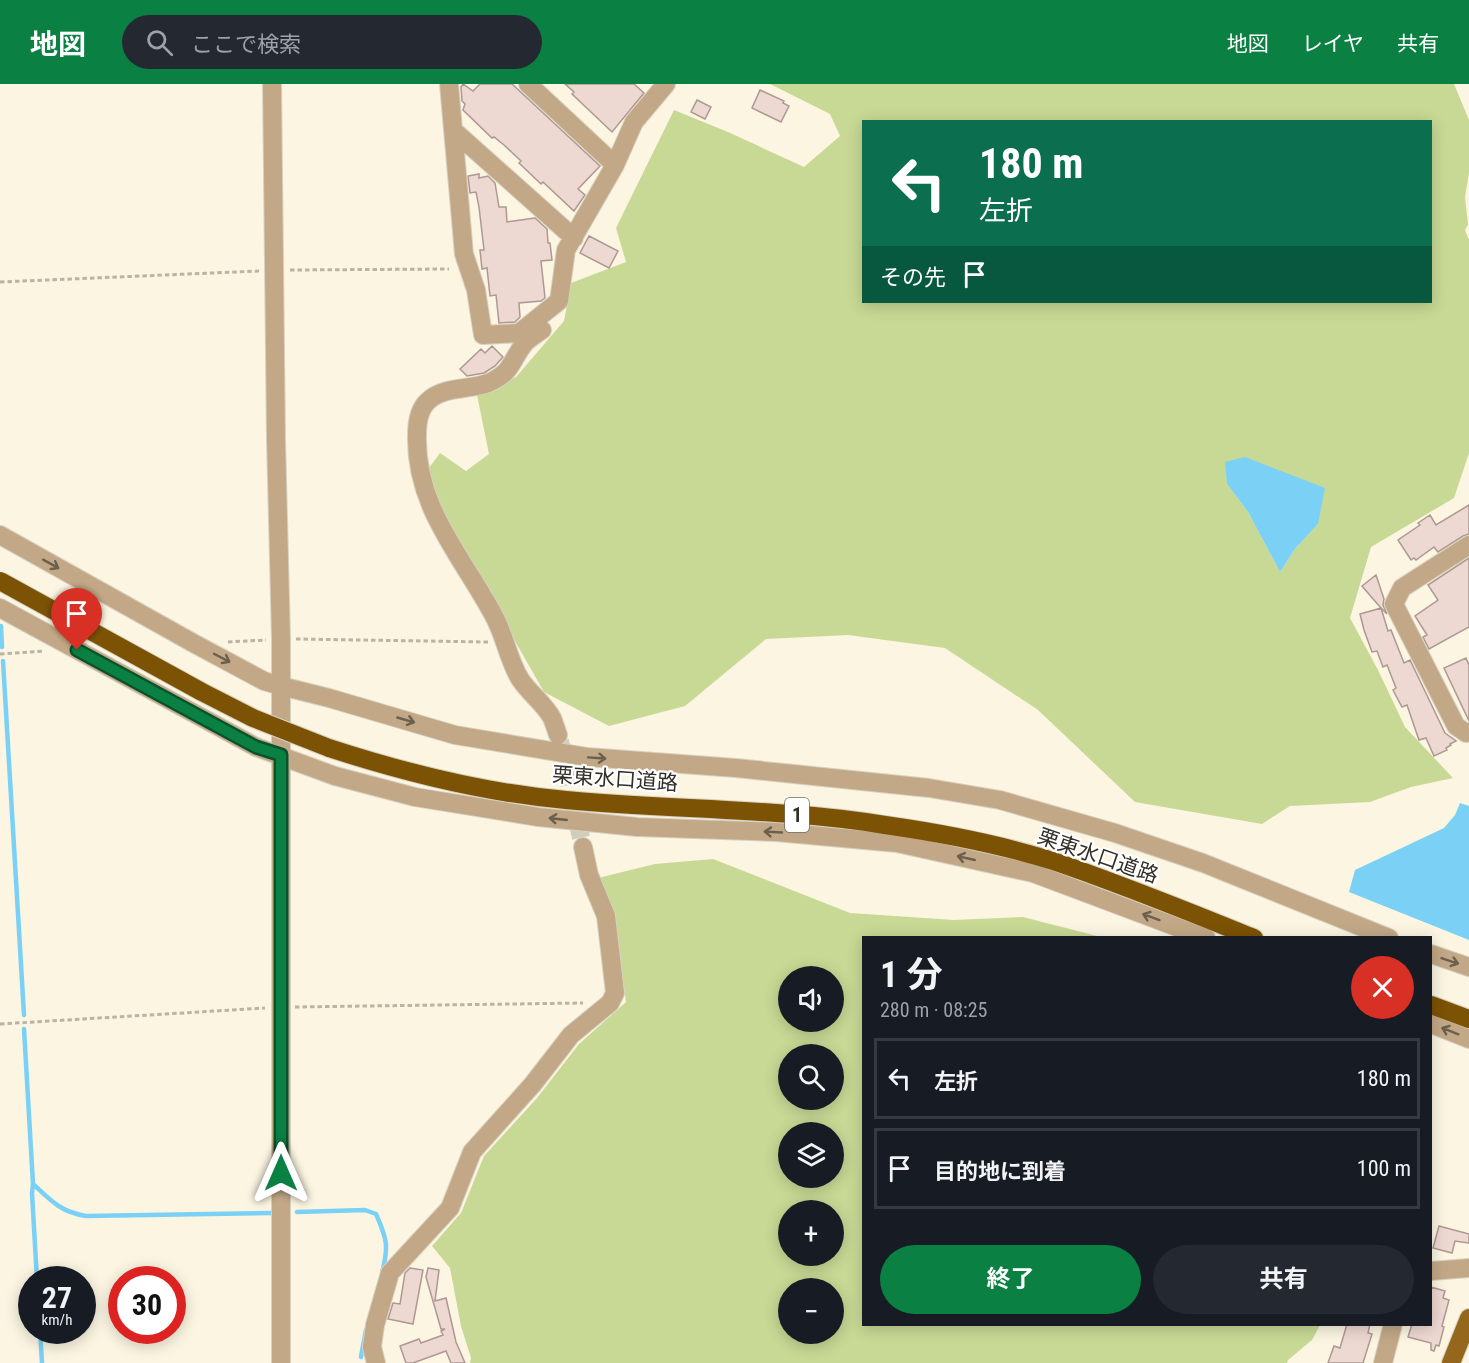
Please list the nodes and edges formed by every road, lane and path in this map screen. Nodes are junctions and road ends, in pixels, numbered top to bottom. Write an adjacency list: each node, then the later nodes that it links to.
1 (273, 84): 9 (street)
2 (449, 84): 5 (street)
3 (528, 84): 6 (street)
4 (660, 86): 6 (street)
5 (454, 131): 7 (street); 11 (street)
6 (615, 165): 7 (street)
7 (574, 238): 11 (street)
8 (449, 269): 9 (path)
9 (275, 270): 10 (path); 16 (street)
10 (0, 282)
11 (559, 301): 17 (street)
12 (0, 535): 18 (street, one-way to 18)
13 (1469, 545): 19 (street)
14 (0, 581): 24 (highway, 栗東水口道路 / 1, bridge)
15 (0, 608): 21 (street)
16 (281, 639): 17 (path); 18 (street)
17 (504, 641): 20 (street)
18 (281, 686): 21 (street); 25 (street, one-way to 25)
19 (1469, 732)
20 (558, 735)
21 (281, 755): 23 (street, one-way to 21); 30 (street)
22 (583, 847): 28 (street)
23 (1201, 936)
24 (1249, 936)
25 (1384, 936)
26 (1432, 954): 27 (street, one-way to 27)
27 (1469, 967)
28 (610, 1003): 30 (path); 40 (street)
29 (1432, 1005): 31 (highway)
30 (281, 1007): 32 (path); 39 (street)
31 (1469, 1019)
32 (0, 1024)
33 (1432, 1024): 34 (street, one-way to 33)
34 (1469, 1039)
35 (1469, 1268): 36 (street)
36 (1432, 1271)
37 (1469, 1318): 42 (main road)
38 (1392, 1326): 41 (street)
39 (281, 1363)
40 (376, 1363)
41 (1383, 1363)
42 (1450, 1363)

